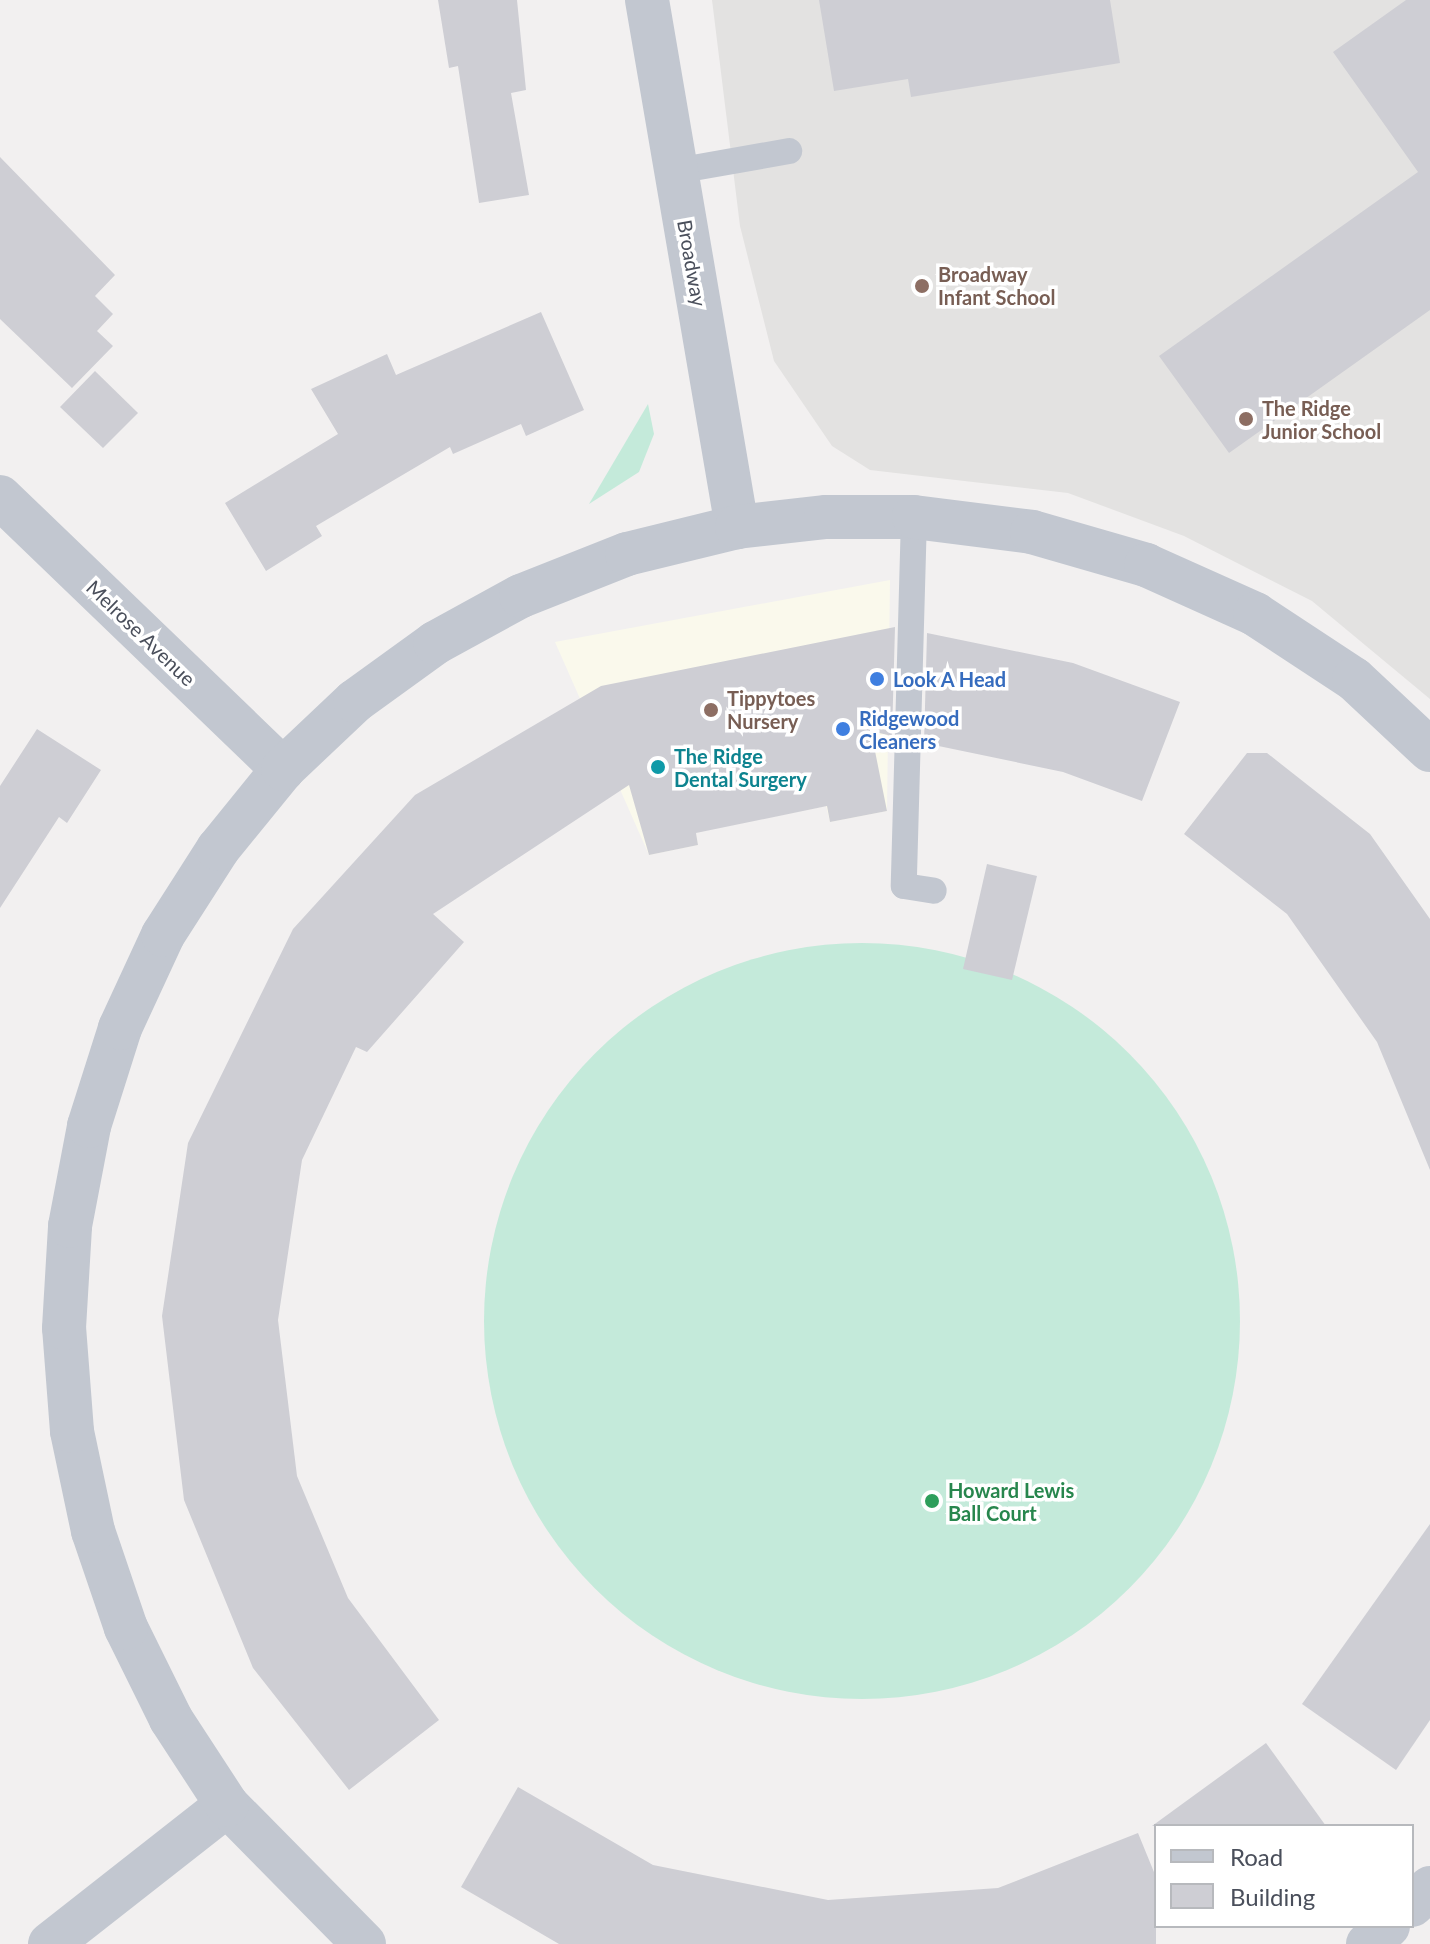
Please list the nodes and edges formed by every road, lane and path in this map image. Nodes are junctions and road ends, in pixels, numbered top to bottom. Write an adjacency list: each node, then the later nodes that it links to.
1 (647, 0): 3 (street, Broadway)
2 (789, 151): 3 (lane)
3 (676, 171): 6 (street, Broadway)
4 (0, 497): 8 (street, Melrose Avenue)
5 (914, 517): 6 (street); 7 (street); 9 (lane)
6 (737, 527): 8 (street)
7 (1430, 750)
8 (283, 769): 10 (street)
9 (934, 891)
10 (227, 1805): 14 (street); 15 (street)
11 (1430, 1888): 12 (street)
12 (1414, 1903)
13 (1386, 1928): 16 (street)
14 (50, 1944)
15 (364, 1944)
16 (1368, 1944)

